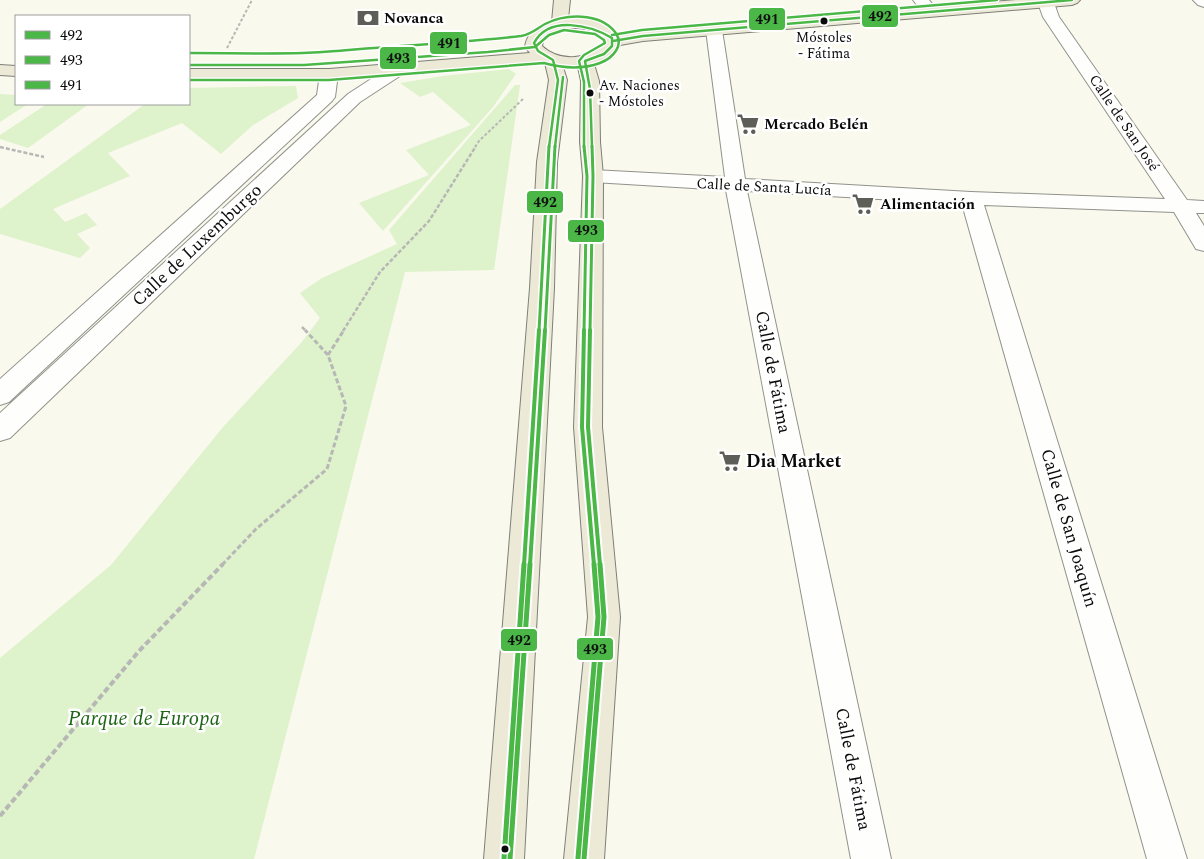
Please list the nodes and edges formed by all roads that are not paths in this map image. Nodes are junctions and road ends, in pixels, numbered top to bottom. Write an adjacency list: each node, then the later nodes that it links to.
1 (562, 0): 7 (main road)
2 (1072, 0): 4 (main road)
3 (1201, 0): 5 (street)
4 (1046, 1): 6 (main road); 23 (street, Calle de San José)
5 (1204, 2)
6 (926, 5): 8 (main road)
7 (560, 25): 9 (main road); 12 (main road)
8 (714, 30): 9 (main road); 21 (street, Calle de Fátima)
9 (613, 41): 14 (main road)
10 (0, 56): 11 (main road)
11 (15, 56)
12 (547, 56): 13 (main road); 14 (main road); 15 (main road); 28 (main road)
13 (190, 59)
14 (585, 61): 20 (main road)
15 (400, 68): 19 (main road); 27 (street, Calle de Luxemburgo)
16 (0, 70): 17 (main road)
17 (15, 71)
18 (190, 74): 19 (main road)
19 (329, 74): 26 (street, Calle de Luxemburgo)
20 (593, 176): 21 (street, Calle de Santa Lucía); 29 (main road)
21 (736, 186): 22 (street, Calle de Santa Lucía); 30 (street, Calle de Fátima)
22 (971, 198): 23 (street, Calle de Santa Lucía); 31 (street, Calle de San Joaquín)
23 (1180, 206): 24 (street, Calle de Santa Lucía); 25 (street, Calle de San José)
24 (1204, 207)
25 (1204, 244)
26 (0, 396)
27 (0, 430)
28 (504, 859)
29 (584, 859)
30 (871, 859)
31 (1167, 859)

